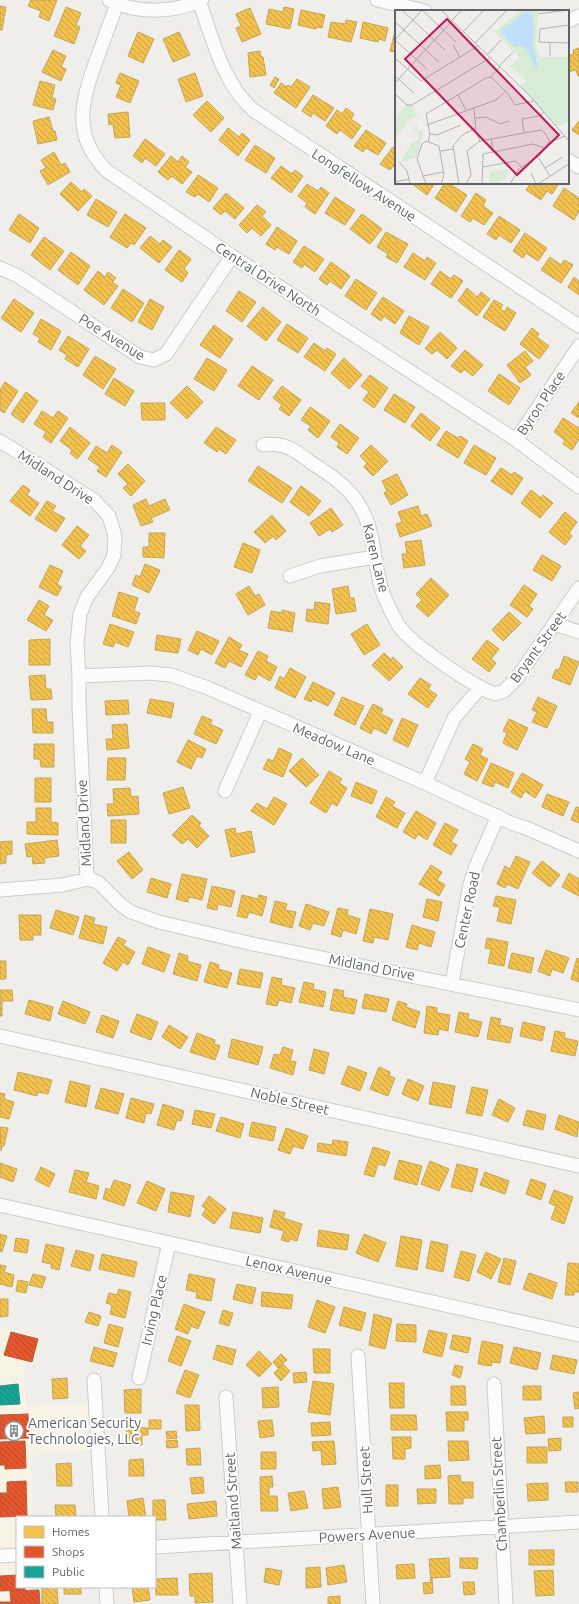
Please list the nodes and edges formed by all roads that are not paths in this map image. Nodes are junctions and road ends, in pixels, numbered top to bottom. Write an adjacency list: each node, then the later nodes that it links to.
1 (377, 0): 4 (street)
2 (200, 1): 3 (street); 11 (street, Longfellow Avenue)
3 (113, 2): 9 (street, Central Drive North)
4 (421, 10)
5 (579, 16): 6 (street)
6 (569, 21)
7 (569, 161): 8 (street)
8 (579, 167)
9 (232, 256): 10 (street, Poe Avenue); 14 (street, Central Drive North)
10 (0, 268)
11 (579, 326)
12 (579, 346): 14 (street, Byron Place)
13 (0, 440): 22 (street, Midland Drive)
14 (516, 440): 16 (street, Central Drive North)
15 (263, 445): 17 (street, Karen Lane)
16 (579, 487)
17 (375, 557): 18 (street); 23 (street, Karen Lane)
18 (290, 576)
19 (579, 588): 20 (street, Bryant Street)
20 (554, 624): 21 (street); 23 (street, Bryant Street)
21 (579, 632)
22 (80, 676): 24 (street, Meadow Lane); 29 (street, Midland Drive)
23 (480, 688): 25 (street)
24 (260, 712): 25 (street, Meadow Lane); 26 (street)
25 (425, 783): 27 (street, Meadow Lane)
26 (225, 792)
27 (498, 816): 28 (street, Meadow Lane); 31 (street, Center Road)
28 (579, 851)
29 (87, 879): 30 (street); 31 (street, Midland Drive)
30 (0, 890)
31 (452, 983): 32 (street, Midland Drive)
32 (579, 1010)
33 (0, 1036): 34 (street, Noble Street)
34 (579, 1166)
35 (0, 1205): 36 (street, Lenox Avenue)
36 (169, 1243): 37 (street, Lenox Avenue); 39 (street, Irving Place)
37 (579, 1335)
38 (358, 1356): 46 (street, Hull Street)
39 (139, 1378)
40 (94, 1380): 43 (street)
41 (494, 1384): 45 (street, Chamberlin Street)
42 (226, 1397): 47 (street, Maitland Street)
43 (102, 1516)
44 (579, 1522): 45 (street, Powers Avenue)
45 (501, 1527): 46 (street, Powers Avenue); 55 (street, Chamberlin Street)
46 (369, 1535): 47 (street, Powers Avenue); 54 (street, Hull Street)
47 (236, 1543): 48 (street, Powers Avenue); 53 (street, Maitland Street)
48 (156, 1547)
49 (16, 1555): 50 (street)
50 (0, 1556)
51 (106, 1588): 52 (street)
52 (107, 1604)
53 (240, 1604)
54 (373, 1604)
55 (506, 1604)

